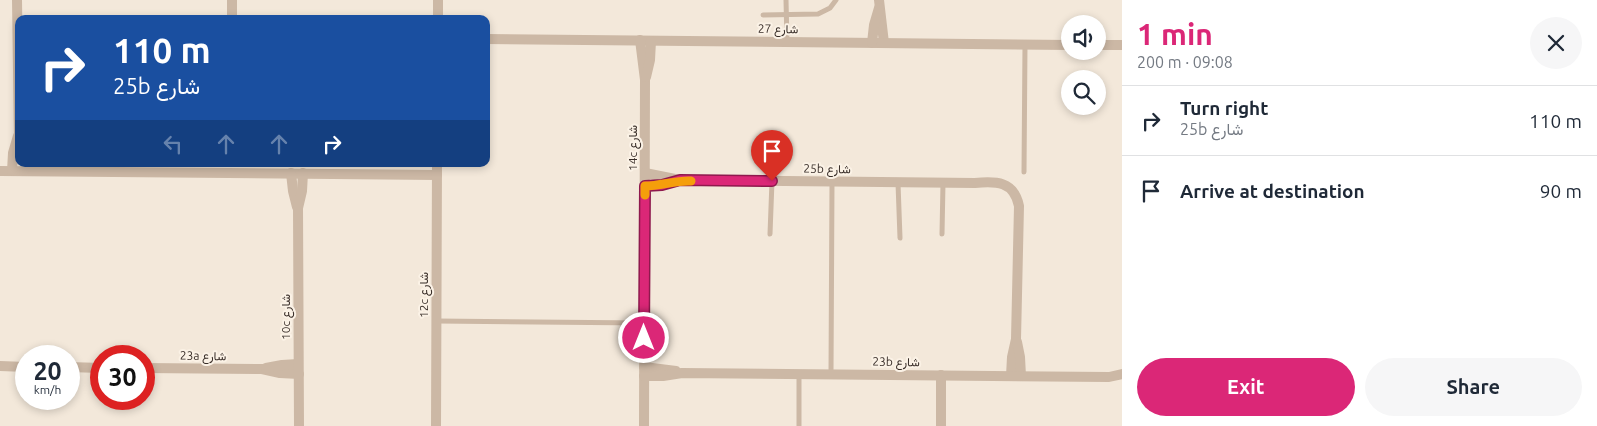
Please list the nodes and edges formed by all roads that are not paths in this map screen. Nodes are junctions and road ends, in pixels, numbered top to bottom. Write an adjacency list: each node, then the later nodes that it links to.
1 (17, 0): 7 (street)
2 (232, 0): 8 (street)
3 (438, 0): 9 (street)
4 (786, 0): 11 (lane)
5 (836, 0): 11 (lane)
6 (879, 4): 16 (street); 17 (street)
7 (17, 15)
8 (232, 15)
9 (438, 15)
10 (763, 15): 11 (lane)
11 (786, 15): 15 (lane)
12 (490, 39): 13 (street, شارع 27)
13 (640, 40): 14 (street, شارع 27); 22 (street, 14c شارع)
14 (651, 41): 15 (street, شارع 27); 22 (street, 14c شارع)
15 (787, 42): 16 (street, شارع 27)
16 (872, 43): 17 (street, شارع 27)
17 (884, 43): 18 (street, شارع 27)
18 (1025, 44): 19 (street, شارع 27); 31 (lane)
19 (1061, 45)
20 (1106, 45): 21 (street)
21 (1122, 45)
22 (646, 80): 33 (street, 14c شارع)
23 (15, 147): 30 (street)
24 (24, 167): 26 (street); 30 (street)
25 (437, 167): 35 (street, 12c شارع)
26 (98, 168): 27 (street)
27 (117, 168): 28 (street)
28 (231, 168): 32 (street)
29 (0, 171): 30 (street)
30 (12, 171)
31 (1024, 172)
32 (291, 173): 34 (street); 42 (street, 10c شارع)
33 (645, 173): 36 (street, 25b شارع); 41 (street, 14c شارع)
34 (303, 174): 35 (street); 42 (street, 10c شارع)
35 (437, 175): 46 (street, 12c شارع)
36 (680, 180): 37 (street, 25b شارع); 41 (street, 25b شارع)
37 (772, 181): 38 (street, 25b شارع); 43 (lane)
38 (832, 182): 39 (street, 25b شارع); 54 (lane)
39 (898, 183): 40 (street, 25b شارع); 45 (lane)
40 (944, 183): 44 (lane); 57 (street, 25b شارع)
41 (645, 186): 47 (street, 14c شارع)
42 (298, 208): 51 (street, 10c شارع)
43 (770, 234)
44 (942, 234)
45 (900, 238)
46 (436, 321): 47 (lane); 61 (street, 12c شارع)
47 (644, 323): 52 (street, 14c شارع)
48 (0, 366): 49 (street)
49 (15, 367)
50 (155, 368): 51 (street, 23a شارع)
51 (299, 369): 60 (street, 10c شارع)
52 (644, 371): 53 (street, 23b شارع); 62 (street, 14c شارع)
53 (799, 374): 54 (street, 23b شارع); 63 (lane)
54 (831, 374): 56 (street, 23b شارع)
55 (1122, 374): 58 (street, 23b شارع)
56 (940, 375): 57 (street, 23b شارع); 64 (street)
57 (1016, 376): 58 (street, 23b شارع)
58 (1109, 377): 59 (street, 23b شارع)
59 (1122, 380)
60 (299, 426)
61 (436, 426)
62 (644, 426)
63 (799, 426)
64 (940, 426)

